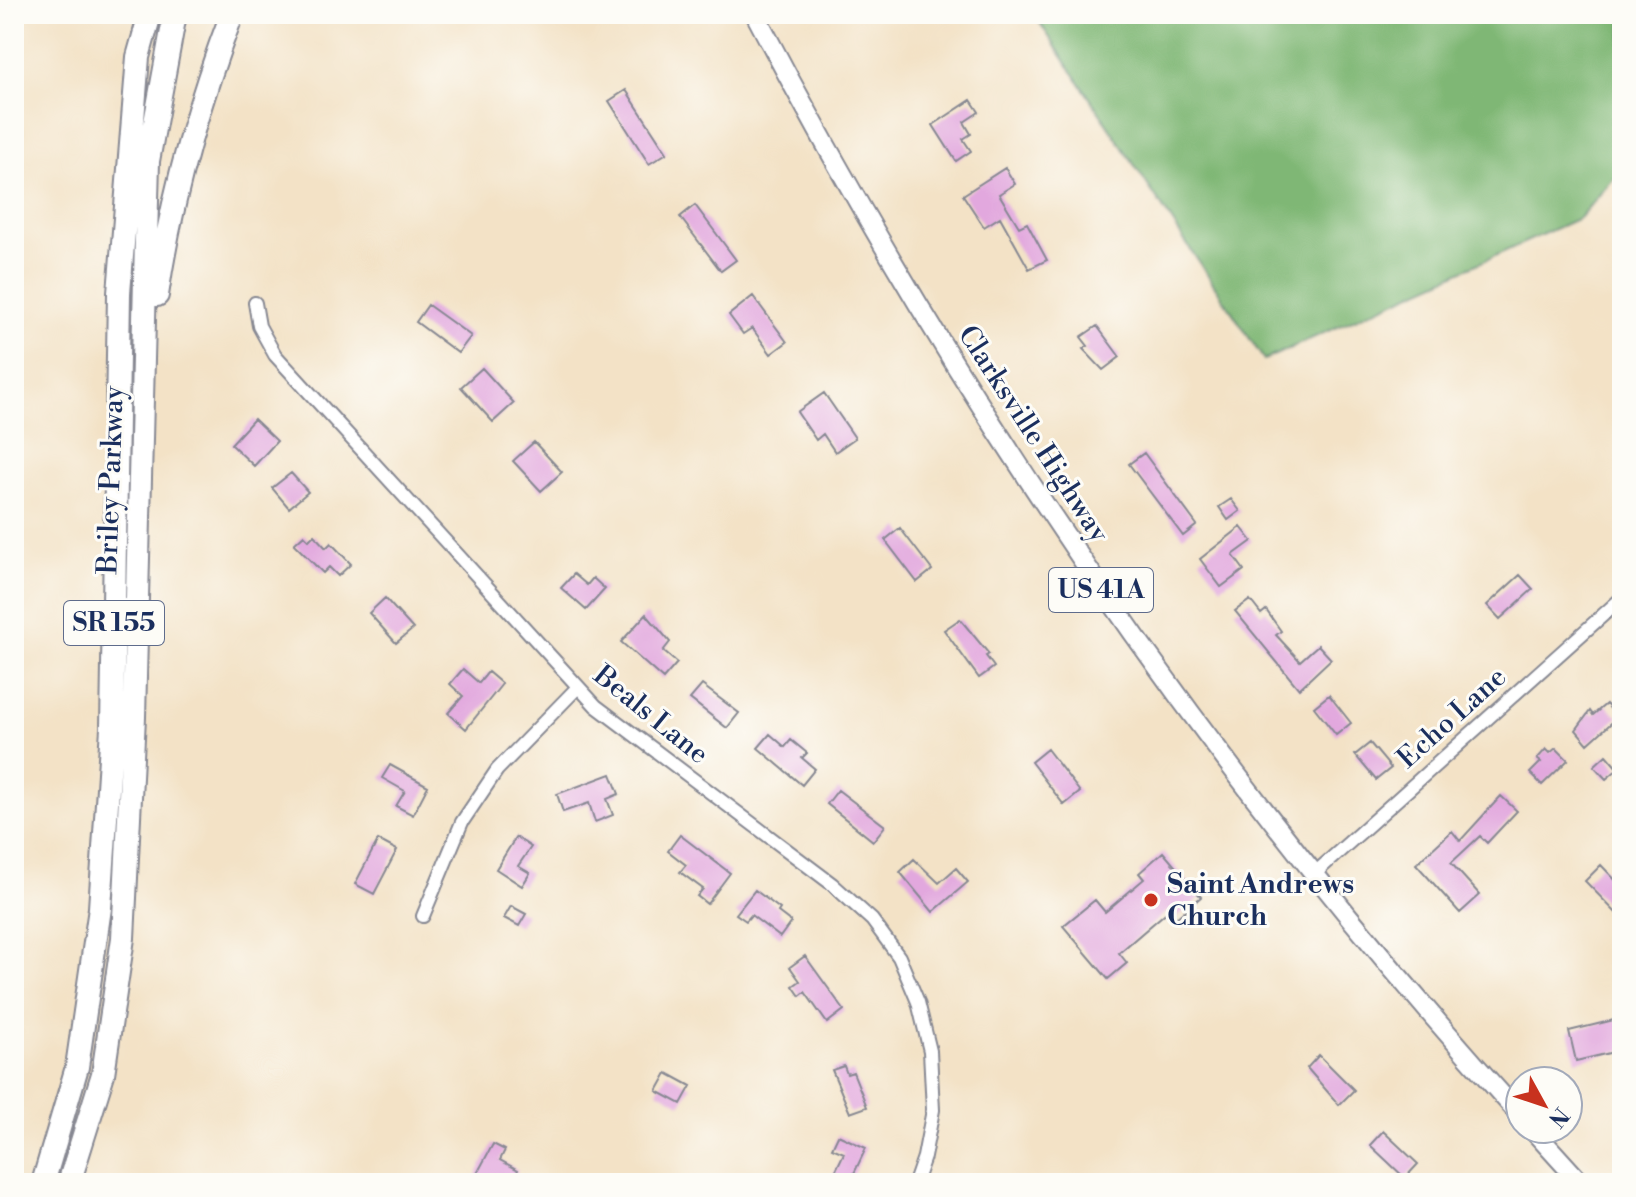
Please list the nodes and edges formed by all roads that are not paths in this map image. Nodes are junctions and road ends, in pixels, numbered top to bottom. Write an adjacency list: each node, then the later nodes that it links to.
1 (148, 14): 13 (highway, Briley Parkway / SR 155)
2 (175, 14): 6 (highway, Briley Parkway / SR 155)
3 (232, 14): 6 (highway)
4 (755, 14): 9 (main road, Clarksville Highway / US 41A)
5 (255, 303): 8 (street, Beals Lane)
6 (144, 395): 14 (highway, Briley Parkway / SR 155)
7 (1622, 598): 9 (street, Echo Lane)
8 (578, 687): 10 (street); 15 (street, Beals Lane)
9 (1314, 874): 11 (main road, Clarksville Highway / US 41A)
10 (423, 916)
11 (1504, 1096)
12 (1547, 1145): 16 (main road)
13 (43, 1183)
14 (69, 1183)
15 (915, 1183)
16 (1581, 1183)

